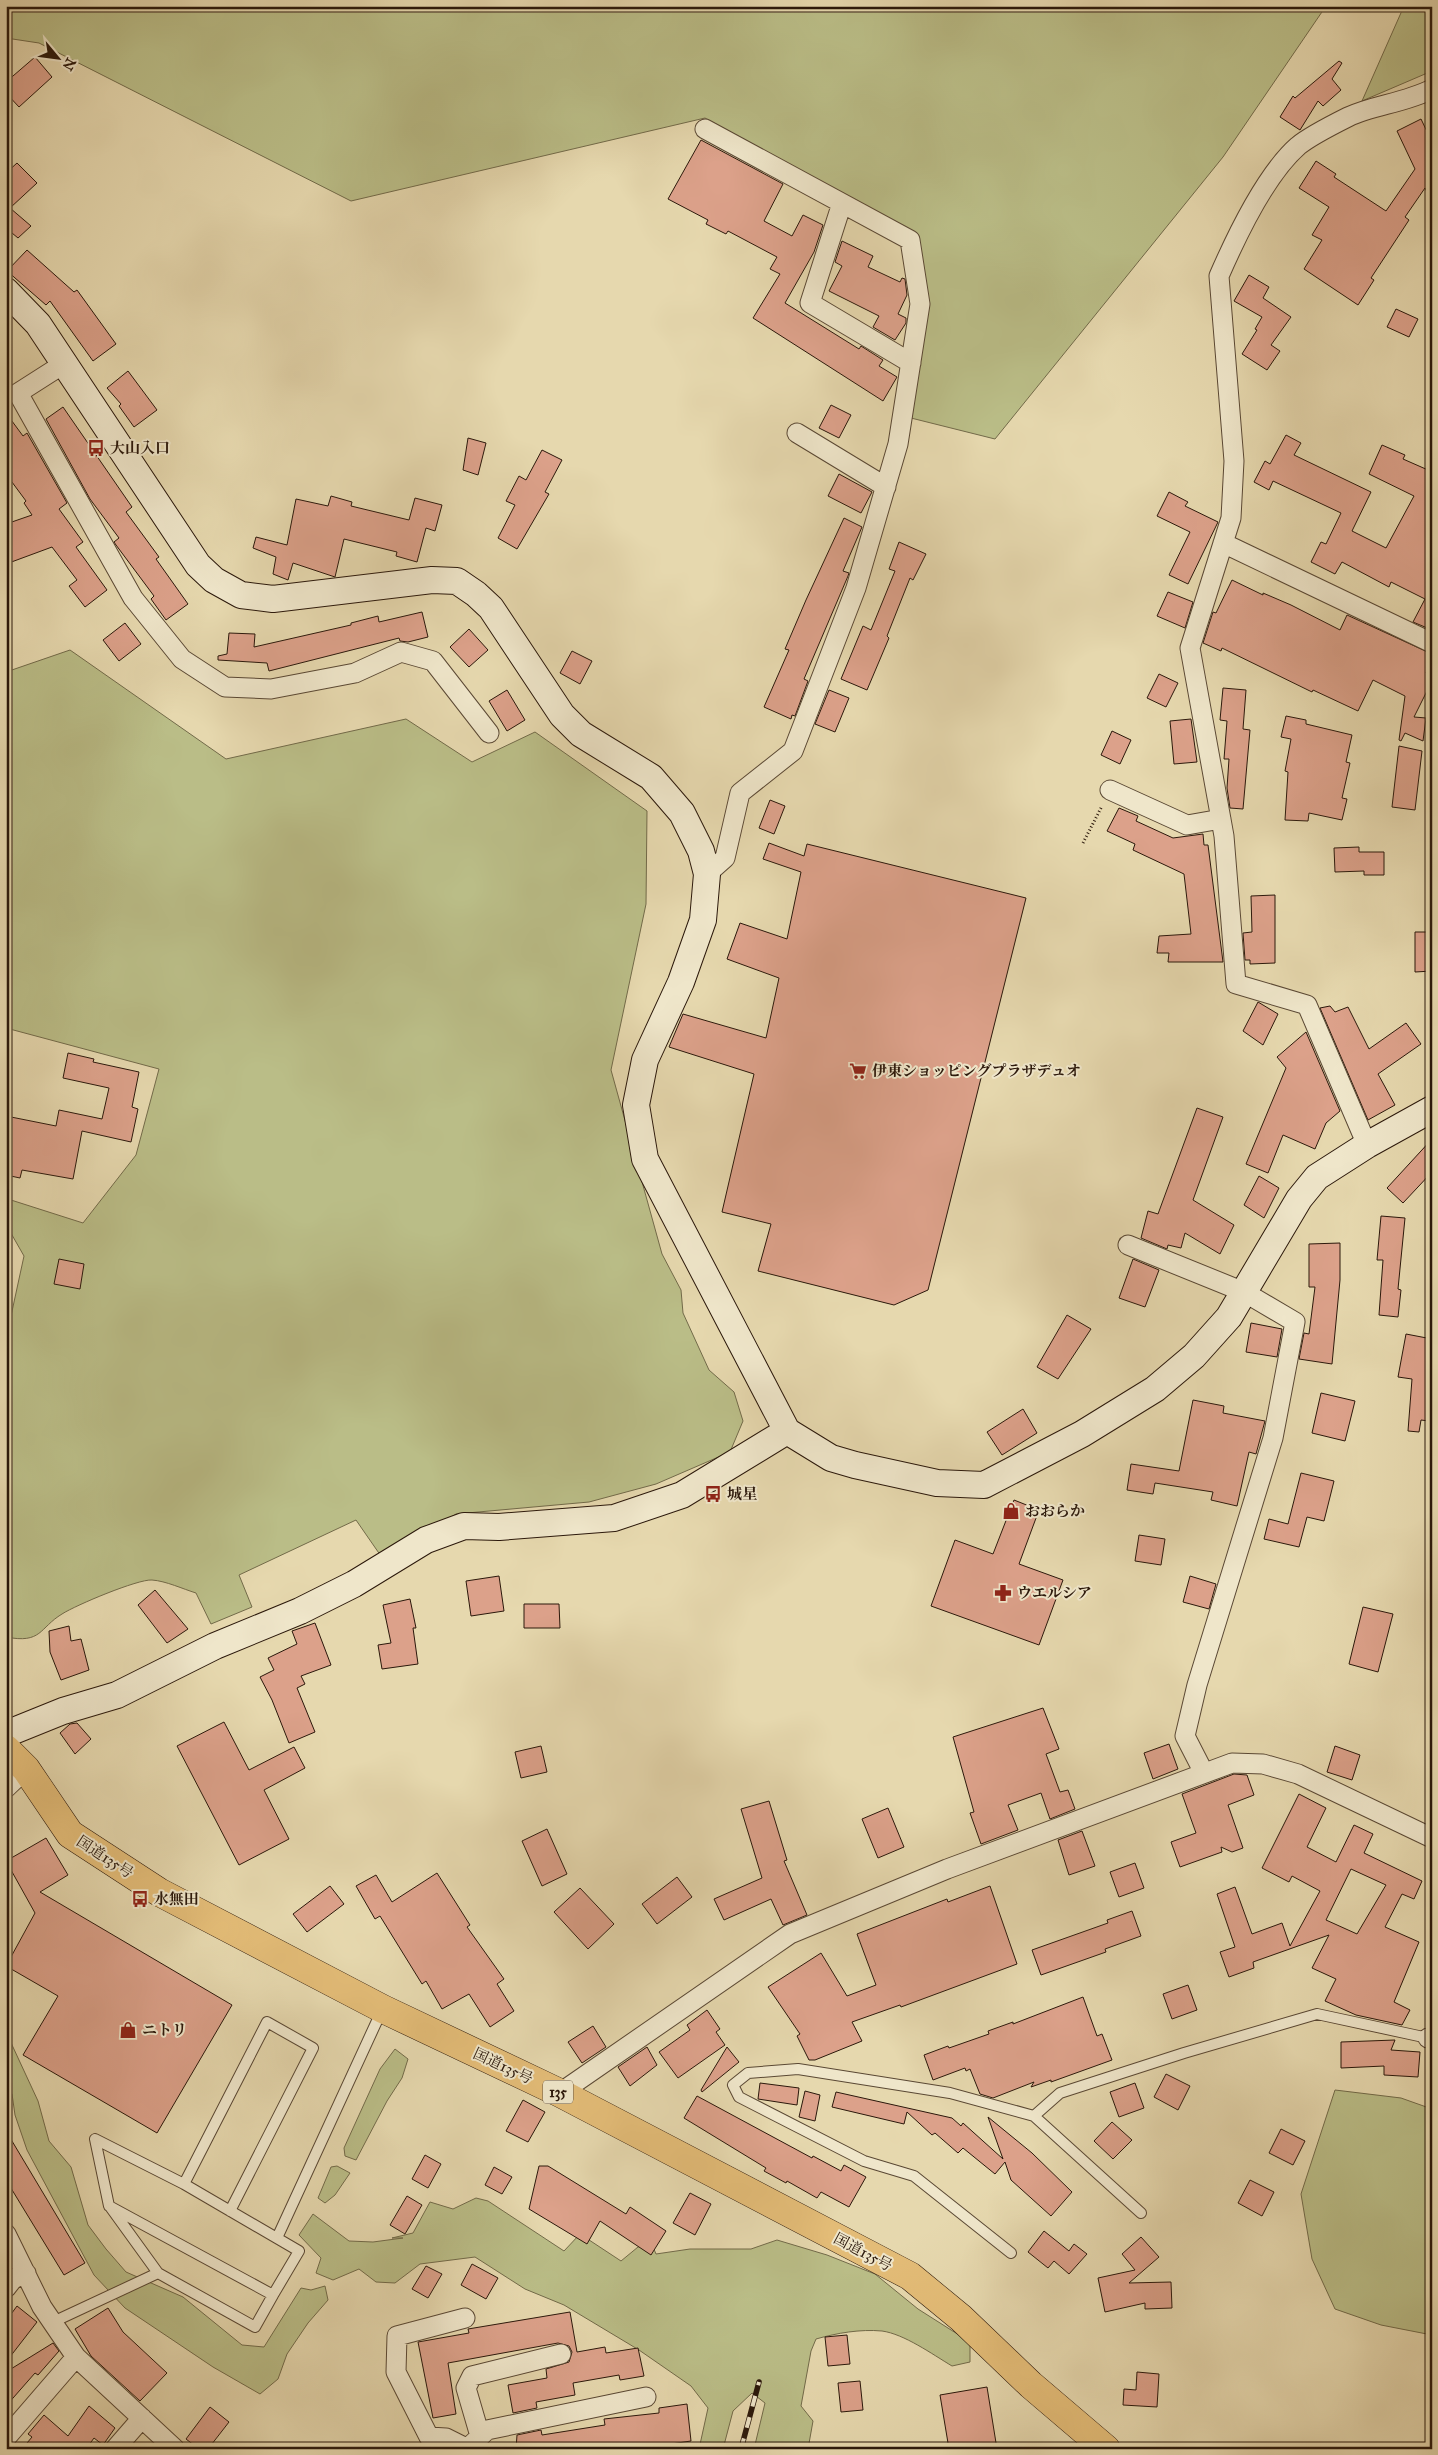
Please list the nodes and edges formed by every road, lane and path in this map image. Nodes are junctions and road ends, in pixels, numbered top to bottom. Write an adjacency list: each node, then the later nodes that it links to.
1 (1432, 89): 9 (street)
2 (706, 129): 3 (street)
3 (842, 203): 6 (street); 6 (street)
4 (6, 291): 5 (street)
5 (65, 363): 11 (street); 15 (street)
6 (911, 363): 8 (street)
7 (797, 433): 8 (street)
8 (886, 487): 15 (street)
9 (1223, 544): 10 (street); 13 (street)
10 (1432, 643)
11 (489, 733)
12 (1110, 790): 13 (street); 14 (path)
13 (1221, 819): 17 (street)
14 (1082, 843)
15 (707, 874): 20 (street)
16 (1432, 1109): 17 (street)
17 (1367, 1145): 19 (street)
18 (1128, 1245): 19 (street)
19 (1244, 1292): 20 (street); 24 (street)
20 (787, 1431): 21 (street)
21 (6, 1734)
22 (6, 1749): 23 (highway, 国道135号 / 135)
23 (26, 1769): 25 (street); 27 (highway, 国道135号 / 135)
24 (1204, 1773): 26 (street); 29 (street)
25 (6, 1788)
26 (1432, 1838)
27 (383, 2009): 29 (highway, 国道135号 / 135); 36 (lane)
28 (1430, 2038): 30 (lane)
29 (560, 2093): 52 (highway, 国道135号 / 135)
30 (1034, 2116): 34 (lane); 37 (lane)
31 (184, 2184): 32 (lane); 33 (lane); 33 (lane)
32 (109, 2206): 39 (lane); 41 (lane)
33 (230, 2212): 36 (lane)
34 (1142, 2213)
35 (6, 2234): 38 (street)
36 (277, 2238): 41 (lane)
37 (1011, 2252)
38 (26, 2273): 40 (street); 43 (street)
39 (158, 2273): 41 (lane); 43 (lane)
40 (6, 2288)
41 (273, 2295)
42 (465, 2318): 49 (street)
43 (53, 2322): 45 (street)
44 (561, 2354): 49 (street)
45 (76, 2357): 47 (street); 48 (street)
46 (646, 2397): 49 (street)
47 (142, 2418): 50 (street); 51 (street)
48 (6, 2438)
49 (472, 2444)
50 (115, 2449)
51 (176, 2449)
52 (1106, 2449)

